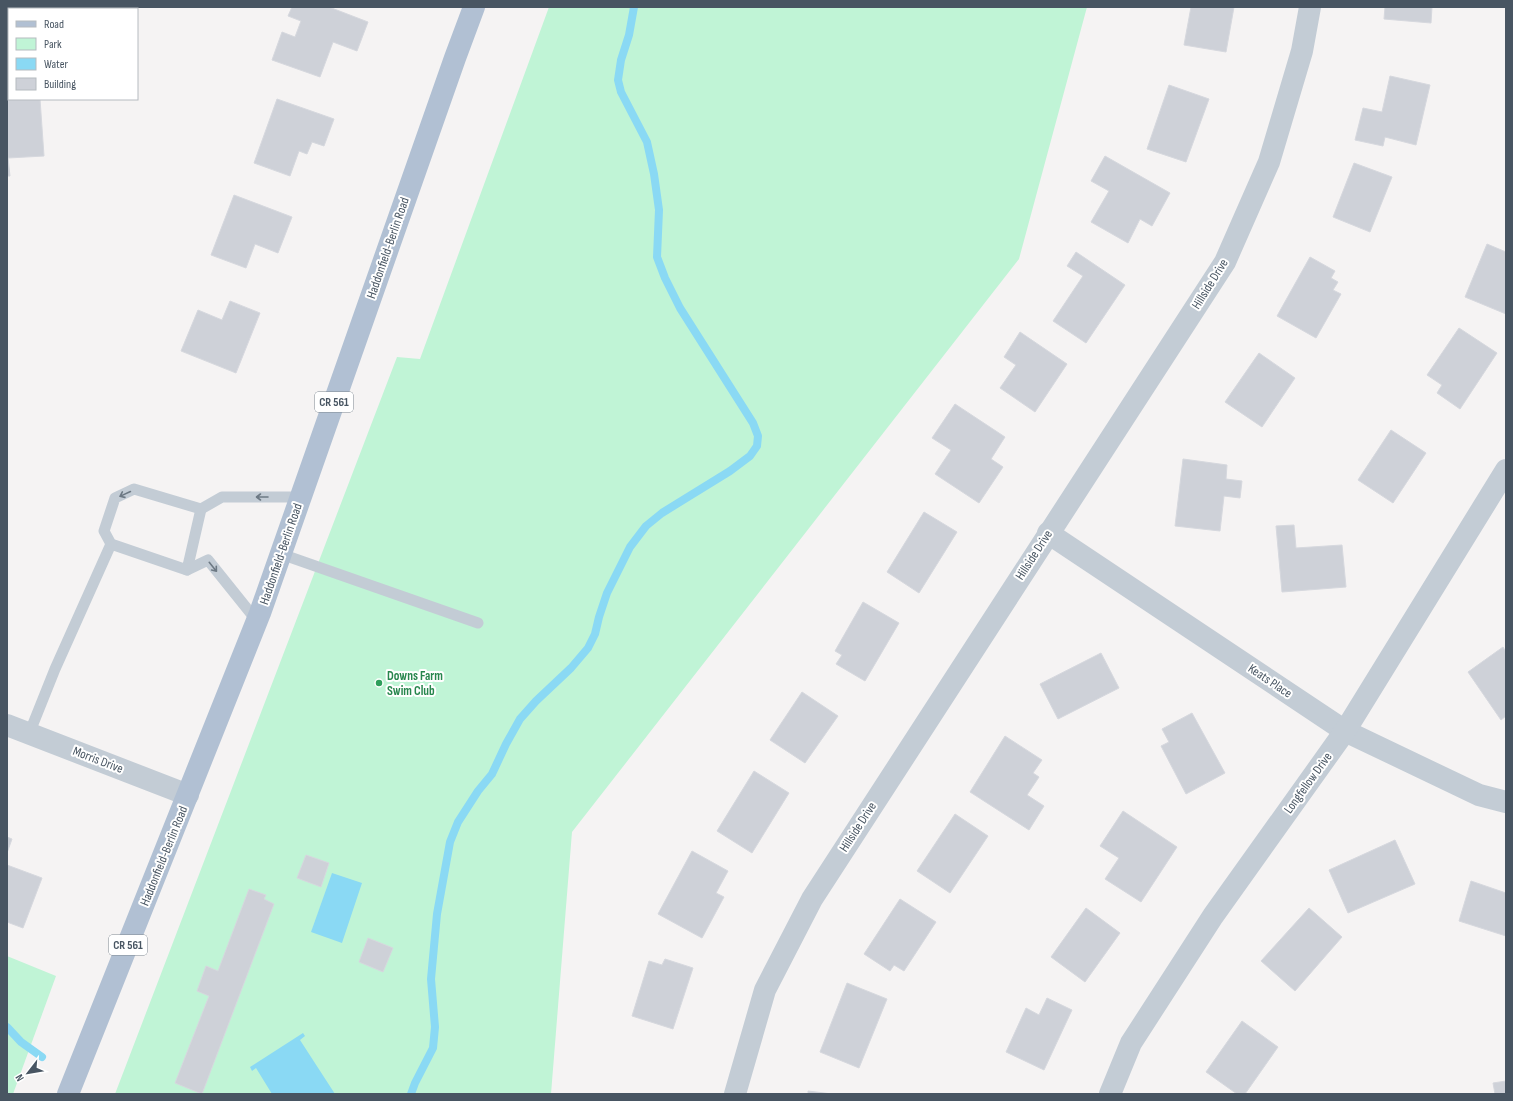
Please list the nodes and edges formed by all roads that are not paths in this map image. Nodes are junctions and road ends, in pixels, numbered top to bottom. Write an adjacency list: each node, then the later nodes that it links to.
1 (474, 7): 4 (main road, Haddonfield-Berlin Road / CR 561)
2 (1310, 7): 6 (street, Hillside Drive)
3 (1506, 470): 13 (street, Longfellow Drive)
4 (301, 497): 5 (lane, one-way to 5); 8 (main road, Haddonfield-Berlin Road / CR 561)
5 (200, 509): 7 (lane, one-way to 7); 9 (lane)
6 (1048, 533): 13 (street, Keats Place); 18 (street, Hillside Drive)
7 (111, 544): 9 (lane); 14 (lane)
8 (281, 554): 10 (main road, Haddonfield-Berlin Road / CR 561); 11 (lane)
9 (187, 570): 10 (lane, one-way to 10)
10 (257, 621): 15 (main road, Haddonfield-Berlin Road / CR 561)
11 (478, 623)
12 (7, 725): 14 (street, Morris Drive)
13 (1345, 731): 16 (street, Keats Place); 19 (street, Longfellow Drive)
14 (29, 734): 15 (street, Morris Drive)
15 (188, 795): 17 (main road, Haddonfield-Berlin Road / CR 561)
16 (1506, 802)
17 (68, 1094)
18 (735, 1094)
19 (1110, 1094)

